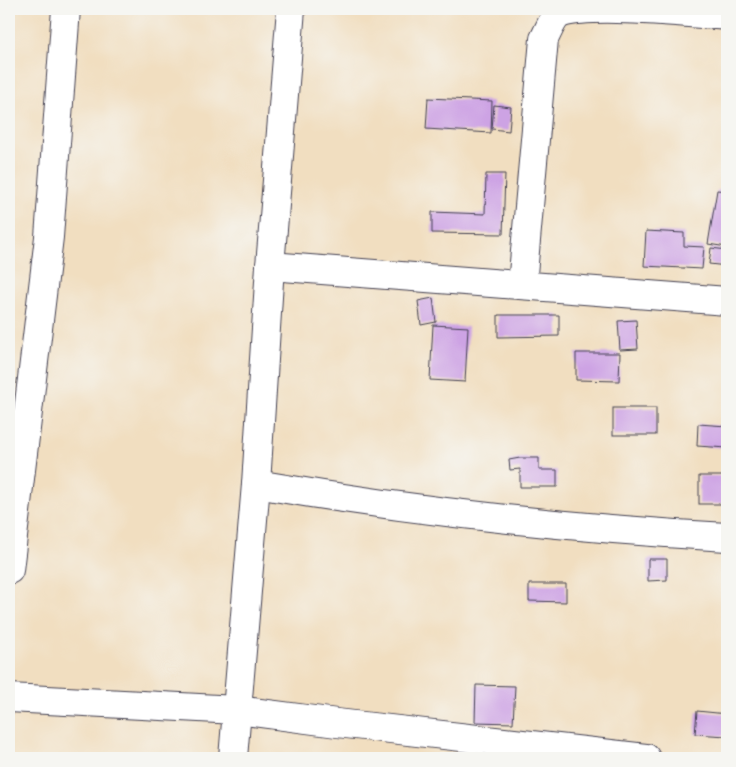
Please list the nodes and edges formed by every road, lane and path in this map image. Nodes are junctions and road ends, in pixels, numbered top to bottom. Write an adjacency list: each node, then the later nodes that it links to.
1 (66, 9): 10 (street)
2 (291, 9): 5 (street)
3 (727, 16): 4 (street)
4 (546, 17): 6 (street)
5 (270, 266): 6 (street); 8 (street)
6 (522, 285): 7 (street)
7 (727, 301)
8 (256, 484): 9 (street); 12 (street)
9 (727, 537)
10 (9, 570)
11 (9, 698): 12 (street)
12 (237, 710): 13 (street); 14 (street)
13 (232, 758)
14 (646, 758)

